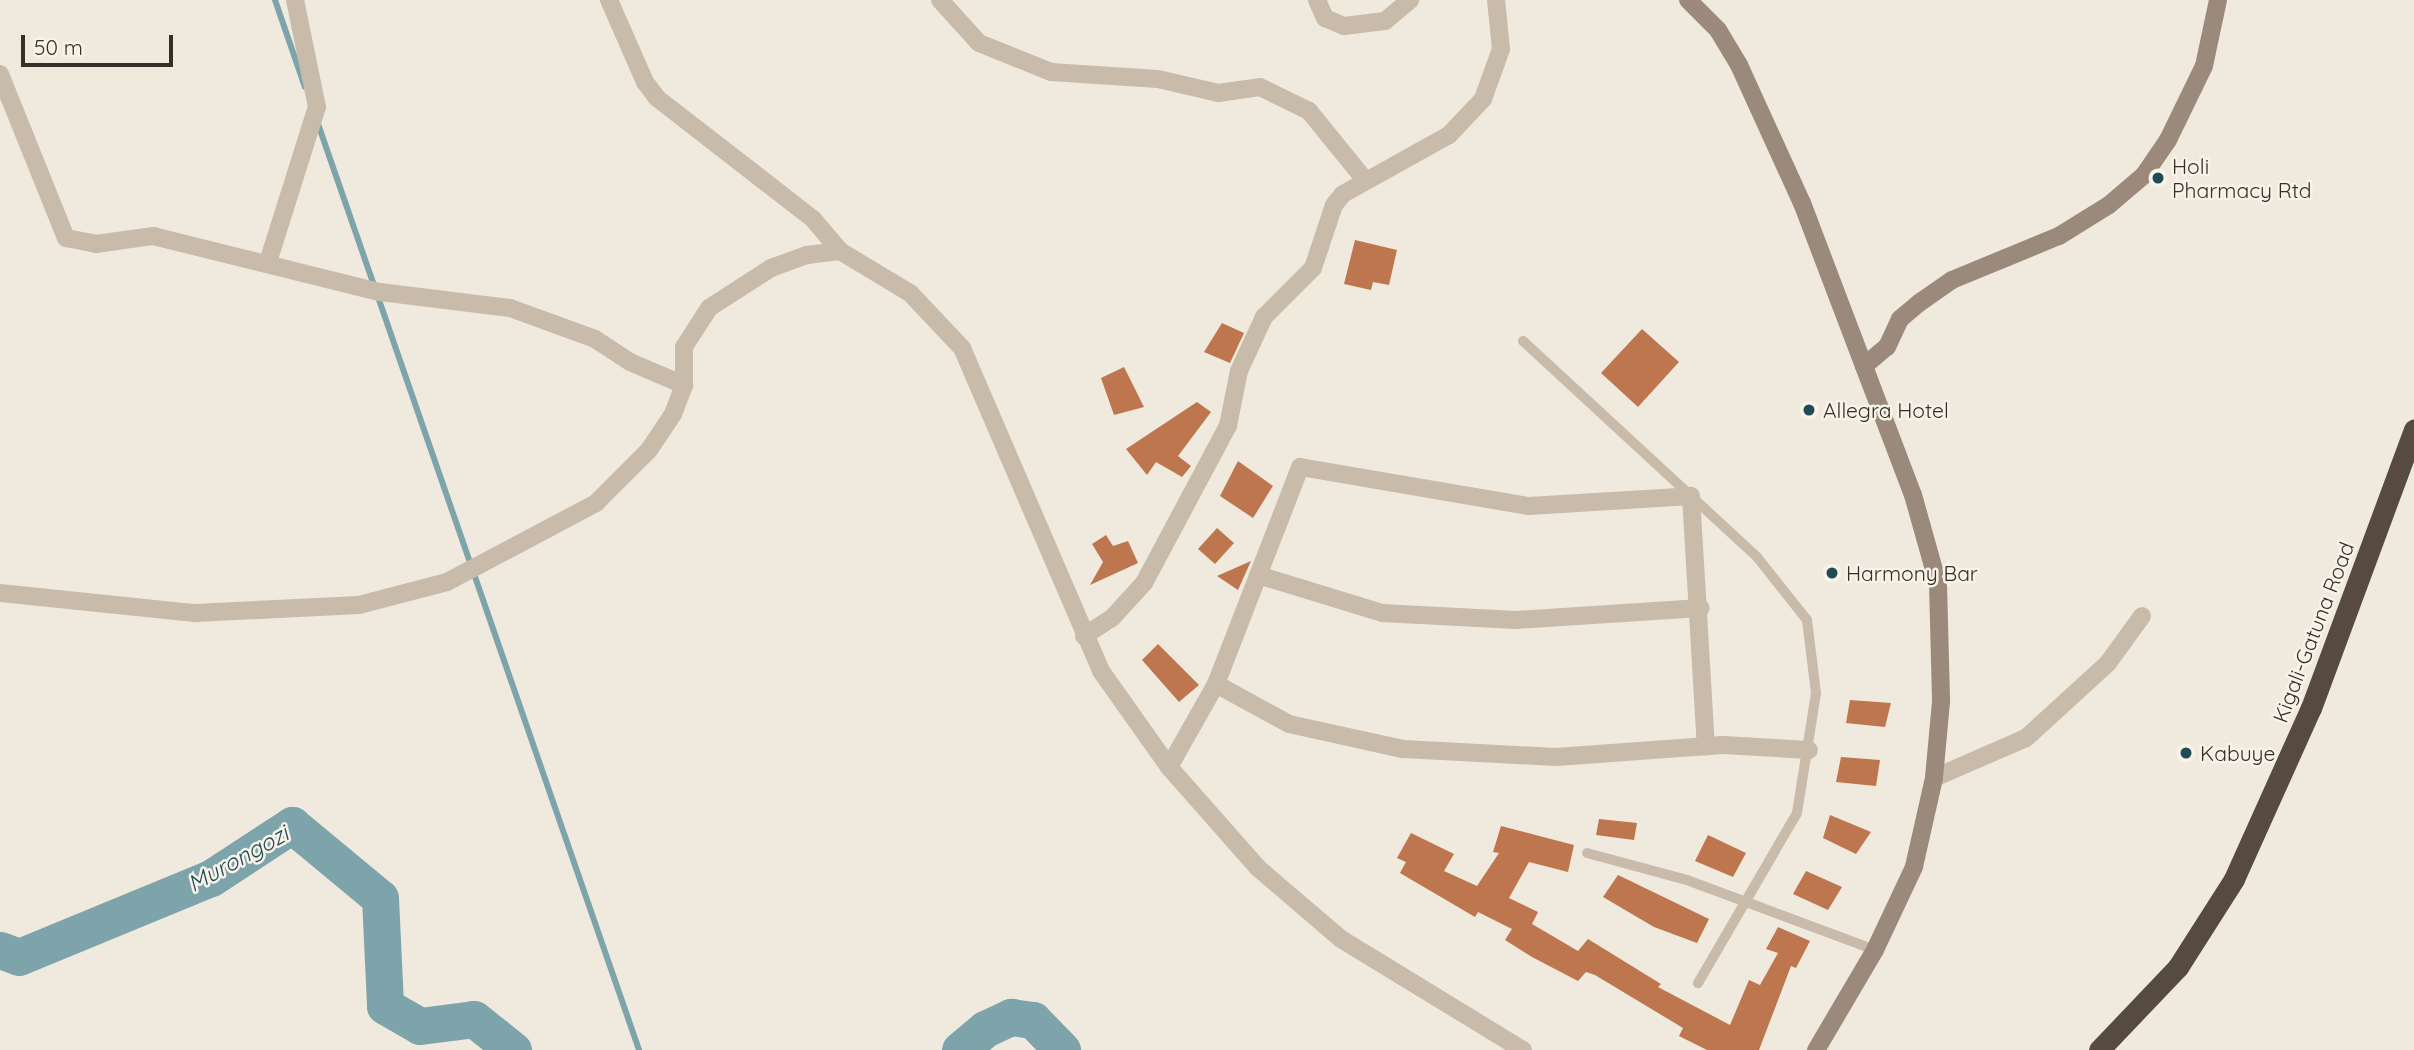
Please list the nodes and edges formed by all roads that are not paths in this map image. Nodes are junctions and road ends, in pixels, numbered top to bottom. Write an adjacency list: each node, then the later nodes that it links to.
1 (296, 0): 12 (street)
2 (609, 0): 11 (street)
3 (940, 0): 10 (street)
4 (1317, 0): 5 (street)
5 (1410, 0)
6 (1496, 0): 10 (street)
7 (1688, 0): 14 (street)
8 (2218, 0): 14 (street)
9 (0, 74): 12 (street)
10 (1364, 180): 22 (street)
11 (840, 251): 15 (street); 22 (street)
12 (268, 262): 15 (street)
13 (1523, 341): 17 (lane)
14 (1864, 366): 27 (street)
15 (684, 385): 19 (street)
16 (2414, 429): 34 (highway, Kigali-Gatuna Road)
17 (1692, 496): 18 (street); 20 (street); 25 (lane)
18 (1258, 575): 20 (street); 23 (street)
19 (0, 593)
20 (1701, 608): 24 (street)
21 (2142, 616): 27 (street)
22 (1084, 636): 26 (street)
23 (1216, 684): 24 (street); 26 (street)
24 (1706, 747): 25 (street)
25 (1809, 750): 29 (lane)
26 (1169, 767): 32 (street)
27 (1934, 778): 30 (street)
28 (1587, 853): 29 (lane)
29 (1746, 902): 30 (lane); 31 (lane)
30 (1875, 950): 33 (street)
31 (1698, 983)
32 (1523, 1050)
33 (1816, 1050)
34 (2099, 1050)

